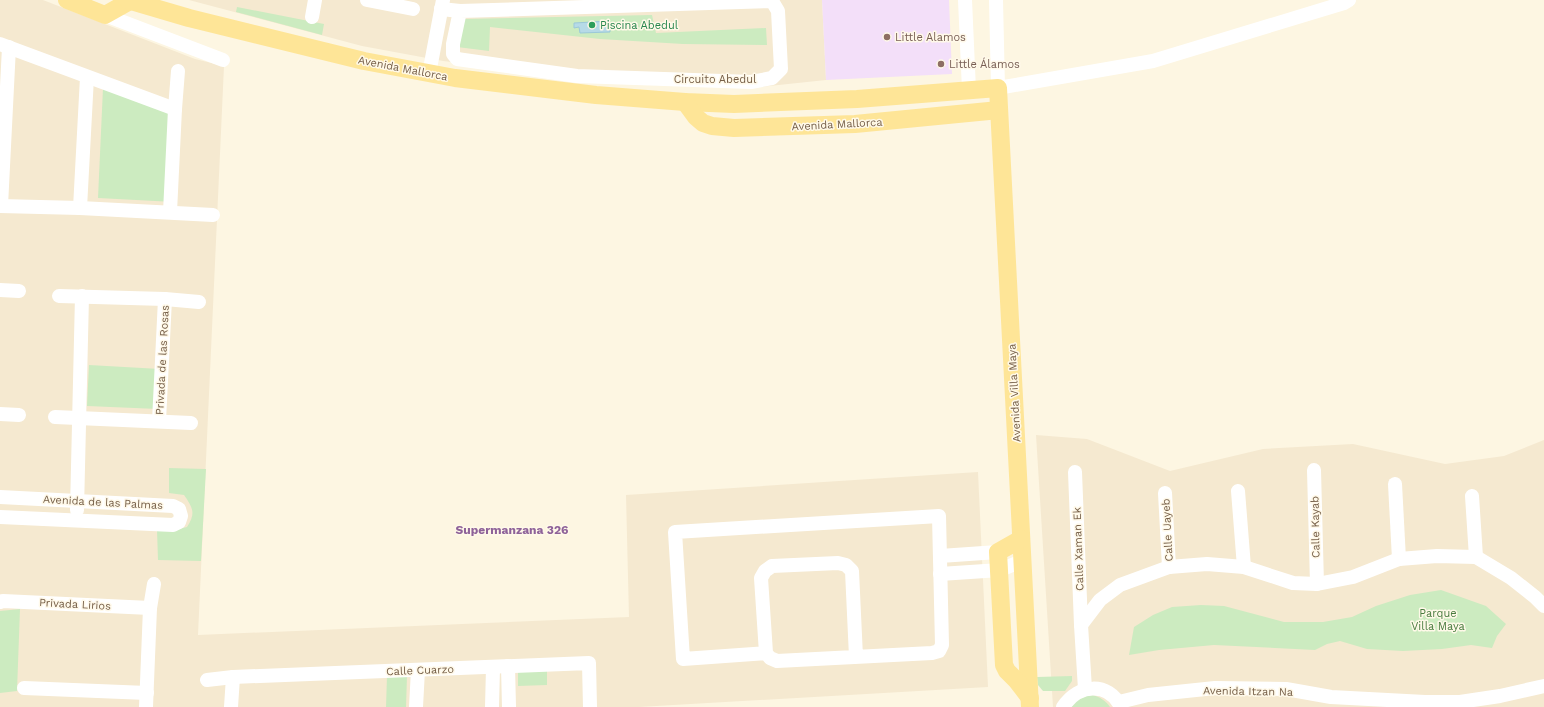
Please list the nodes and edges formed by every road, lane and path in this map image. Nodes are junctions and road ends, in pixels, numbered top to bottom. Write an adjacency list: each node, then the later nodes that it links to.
1 (67, 0): 11 (main road)
2 (129, 0): 11 (main road); 16 (main road, Avenida Mallorca)
3 (315, 0): 12 (street)
4 (367, 0): 9 (street)
5 (965, 0): 19 (street)
6 (996, 0): 18 (street)
7 (1348, 0): 18 (street)
8 (442, 4): 10 (street, Circuito Abedul); 16 (street)
9 (413, 9)
10 (460, 11): 10 (street, Circuito Abedul)
11 (105, 15): 14 (street)
12 (312, 17)
13 (4, 46): 17 (street); 23 (street)
14 (223, 60)
15 (178, 71): 21 (street)
16 (429, 74): 20 (main road, Avenida Mallorca)
17 (87, 77): 21 (street); 24 (street)
18 (998, 88): 19 (main road, Avenida Mallorca); 22 (main road, Avenida Villa Maya)
19 (969, 90): 20 (main road, Avenida Mallorca)
20 (685, 102): 22 (main road, Avenida Mallorca)
21 (175, 109): 25 (street)
22 (999, 110): 49 (main road, Avenida Villa Maya)
23 (0, 206): 24 (street)
24 (80, 208): 25 (street)
25 (170, 212): 26 (street)
26 (213, 215)
27 (0, 290): 28 (street)
28 (19, 291)
29 (59, 296): 30 (street, Privada de las Rosas)
30 (82, 296): 31 (street, Privada de las Rosas); 36 (street)
31 (165, 299): 32 (street, Privada de las Rosas); 37 (street, Privada de las Rosas)
32 (199, 302)
33 (0, 414): 34 (street)
34 (19, 415)
35 (55, 417): 36 (street, Privada de las Rosas)
36 (79, 418): 37 (street, Privada de las Rosas); 46 (street)
37 (158, 421): 38 (street, Privada de las Rosas)
38 (191, 423)
39 (1314, 470): 60 (street, Calle Kayab)
40 (1075, 472): 64 (street, Calle Xaman Ek)
41 (1395, 484): 53 (street)
42 (1238, 491): 56 (street)
43 (1165, 493): 55 (street, Calle Uayeb)
44 (1472, 496): 52 (street)
45 (0, 497): 46 (street, Avenida de las Palmas)
46 (77, 500): 48 (street); 48 (street, Avenida de las Palmas)
47 (0, 517): 48 (street, Avenida de las Palmas)
48 (78, 519)
49 (1021, 539): 50 (main road); 54 (main road, Avenida Villa Maya)
50 (998, 552): 51 (street); 57 (main road, Avenida Villa Maya)
51 (940, 556): 58 (street); 65 (street)
52 (1476, 557): 53 (street); 62 (street)
53 (1399, 559): 60 (street)
54 (1022, 561): 57 (street); 77 (main road, Avenida Villa Maya)
55 (1169, 567): 56 (street); 64 (street)
56 (1244, 567): 60 (street)
57 (1000, 570): 58 (street); 77 (main road, Avenida Villa Maya)
58 (940, 574): 66 (street)
59 (154, 584): 63 (street)
60 (1316, 584)
61 (0, 602): 63 (street, Privada Lirios)
62 (1544, 606)
63 (150, 608): 75 (street)
64 (1081, 625): 74 (street, Calle Xaman Ek)
65 (766, 653): 66 (street); 66 (street)
66 (856, 657)
67 (508, 666): 68 (street, Calle Cuarzo); 83 (street); 84 (street, Calle Cuarzo)
68 (493, 668): 69 (street, Calle Cuarzo); 82 (street)
69 (418, 670): 70 (street, Calle Cuarzo); 81 (street)
70 (233, 677): 71 (street, Calle Cuarzo); 80 (street)
71 (207, 680)
72 (1544, 686): 76 (street, Avenida Itzan Na)
73 (24, 688): 75 (street)
74 (1085, 689): 78 (street); 85 (street)
75 (147, 693): 79 (street)
76 (1330, 702): 78 (street, Avenida Itzan Na)
77 (1034, 704)
78 (1120, 705)
79 (146, 707)
80 (231, 707)
81 (416, 707)
82 (492, 707)
83 (509, 707)
84 (590, 707)
85 (1063, 707)

